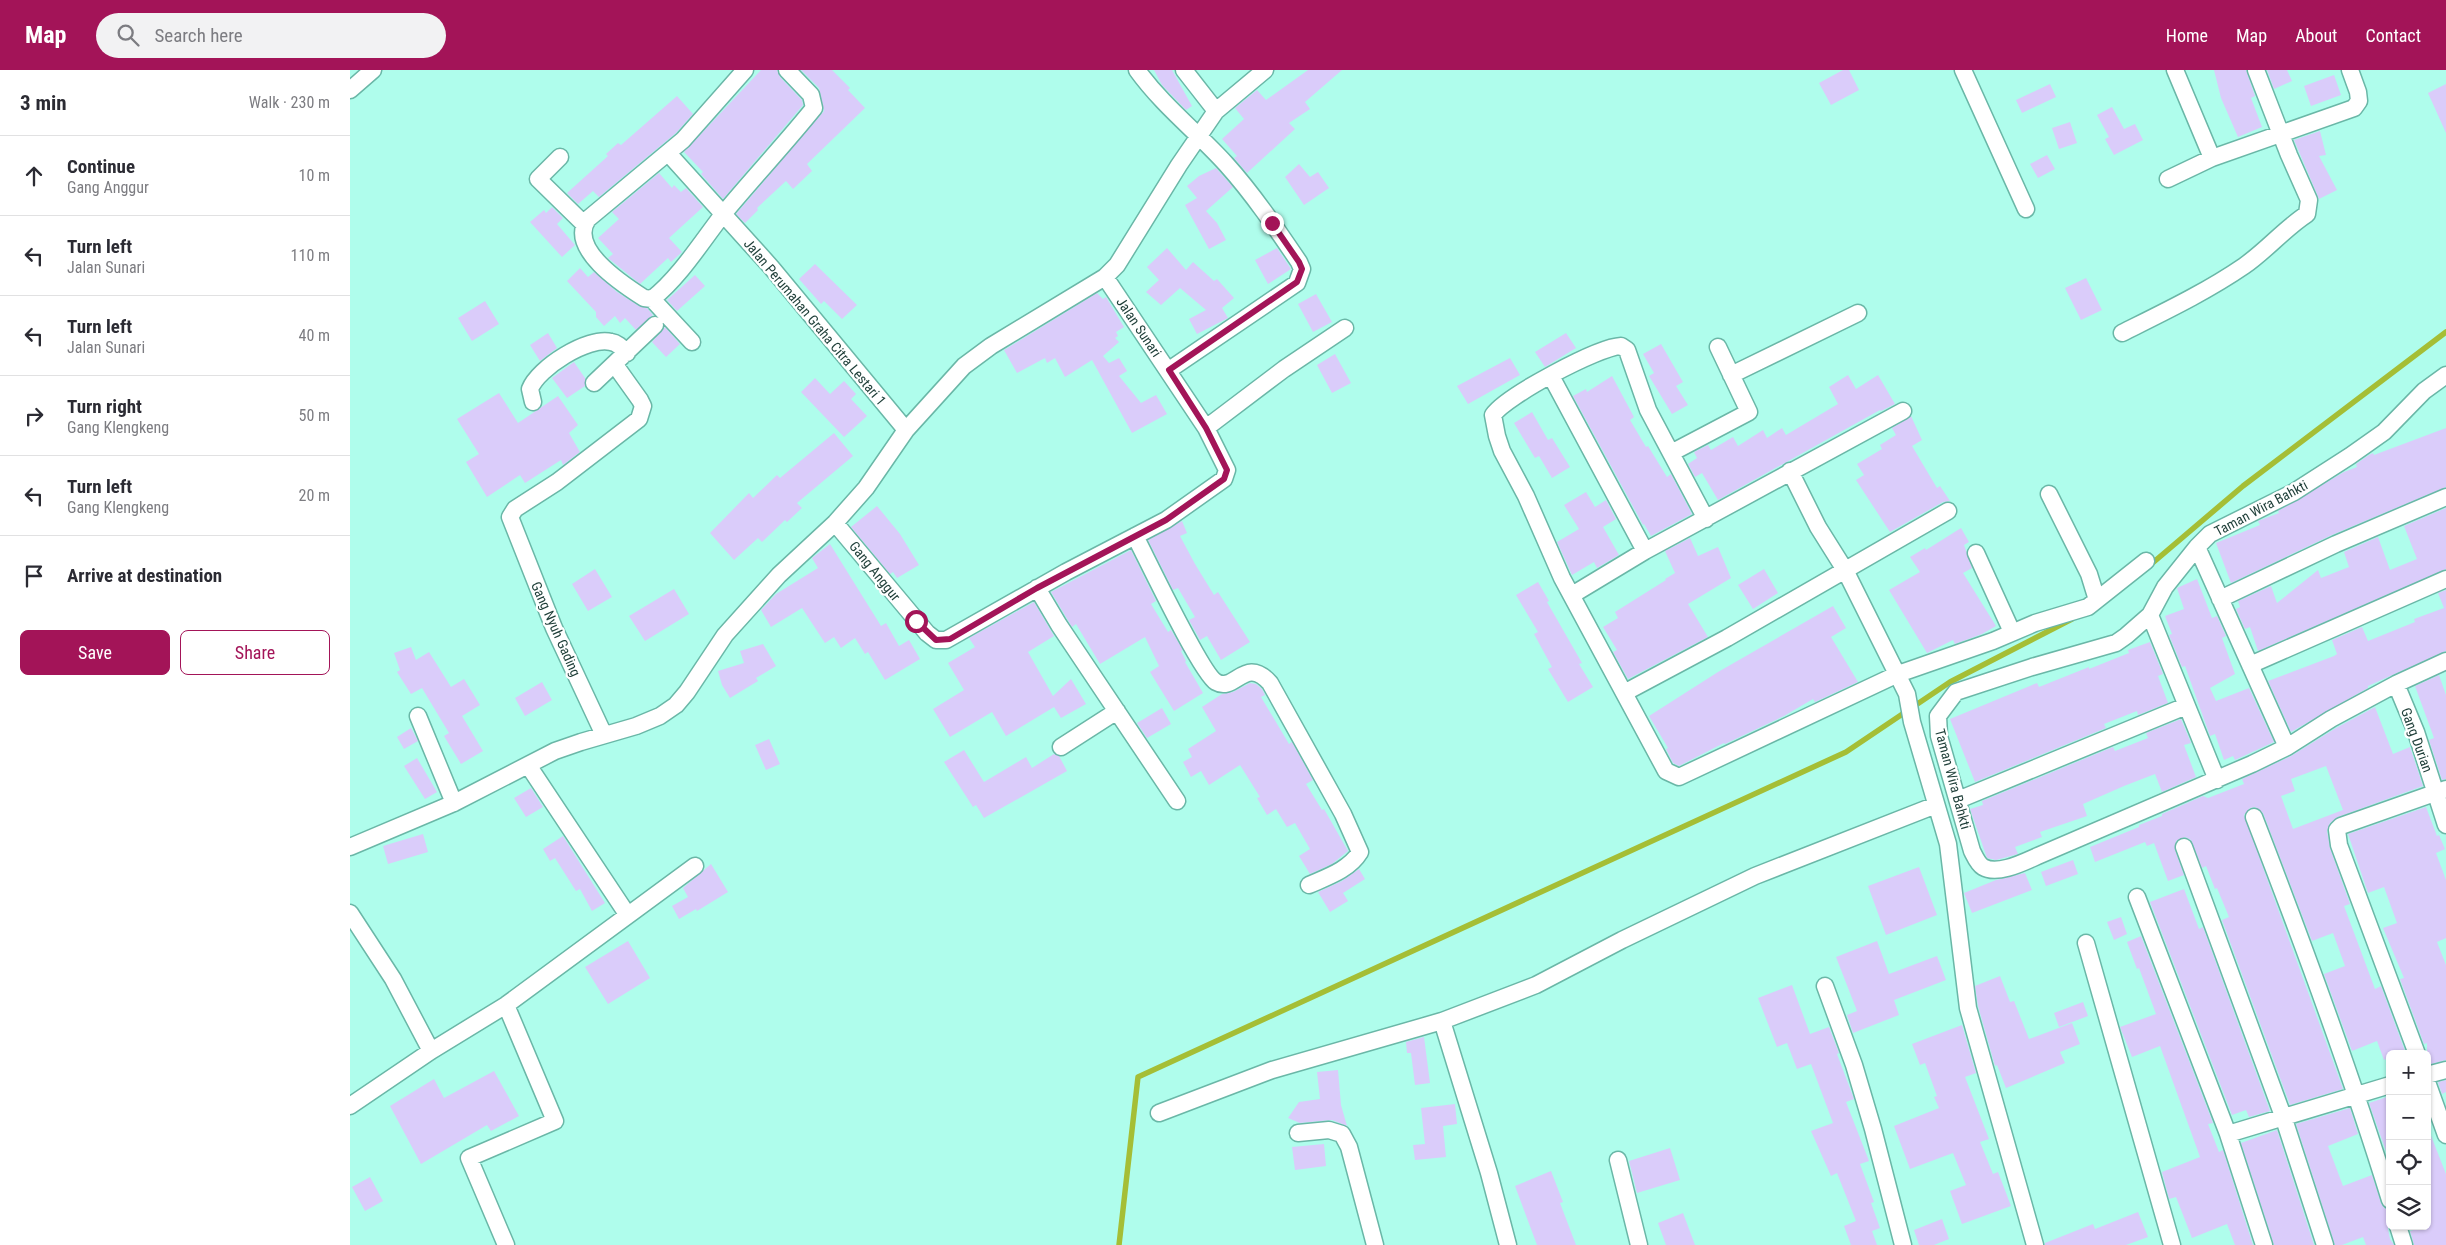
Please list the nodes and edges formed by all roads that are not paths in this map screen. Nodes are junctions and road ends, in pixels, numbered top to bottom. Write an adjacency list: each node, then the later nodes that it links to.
1 (373, 70): 11 (street)
2 (745, 70): 15 (street)
3 (787, 70): 20 (street)
4 (1137, 70): 14 (street)
5 (1184, 70): 12 (street)
6 (1265, 70): 12 (street)
7 (1963, 70): 19 (street)
8 (2175, 70): 17 (street)
9 (2256, 70): 13 (street)
10 (2350, 70): 13 (street)
11 (350, 90)
12 (1216, 111): 14 (street)
13 (2280, 134): 17 (street); 27 (street)
14 (1199, 137): 22 (street); 32 (street)
15 (668, 153): 20 (street, Jalan Perumahan Graha Citra Lestari 1); 21 (street)
16 (560, 156): 21 (street)
17 (2212, 158): 18 (street)
18 (2168, 179)
19 (2026, 209)
20 (724, 213): 23 (street); 40 (street, Jalan Perumahan Graha Citra Lestari 1)
21 (584, 224): 23 (street)
22 (1105, 277): 32 (street, Jalan Sunari); 40 (street)
23 (652, 299): 28 (street)
24 (1858, 313): 33 (street)
25 (655, 325): 30 (street)
26 (1345, 328): 39 (street)
27 (2122, 333)
28 (692, 342)
29 (1718, 346): 33 (street)
30 (627, 353): 31 (street); 37 (street)
31 (615, 364): 36 (street); 70 (street, Gang Nyuh Gading)
32 (1169, 370): 39 (street, Jalan Sunari)
33 (1731, 375): 41 (street)
34 (2446, 375): 49 (street, Taman Wira Bahkti)
35 (1552, 376): 41 (street); 50 (street); 56 (street)
36 (594, 383)
37 (533, 402)
38 (1903, 411): 42 (street)
39 (1206, 428): 48 (street, Jalan Sunari)
40 (906, 430): 47 (street)
41 (1671, 453): 46 (street)
42 (1790, 471): 46 (street); 53 (street)
43 (2049, 494): 58 (street)
44 (2446, 497): 57 (street)
45 (1948, 511): 53 (street)
46 (1706, 519): 50 (street)
47 (835, 523): 61 (street, Gang Anggur); 70 (street)
48 (1135, 536): 55 (street, Jalan Sunari); 85 (street)
49 (2197, 547): 57 (street); 59 (street, Taman Wira Bahkti)
50 (1645, 551): 56 (street)
51 (1976, 553): 60 (street)
52 (2146, 561): 58 (street)
53 (1845, 570): 64 (street); 66 (street)
54 (2446, 578): 63 (street)
55 (1037, 588): 61 (street, Jalan Sunari); 68 (street)
56 (1572, 595): 66 (street)
57 (2220, 599): 63 (street)
58 (2097, 600): 60 (street)
59 (2150, 616): 67 (street); 76 (street, Taman Wira Bahkti)
60 (2012, 632): 64 (street)
61 (936, 640)
62 (2446, 661): 65 (street, Taman Wira Bahkti)
63 (2250, 665): 71 (street)
64 (1898, 674): 66 (street); 79 (street)
65 (2396, 684): 71 (street, Taman Wira Bahkti); 75 (street, Gang Durian)
66 (1624, 693)
67 (2186, 706): 74 (street); 76 (street)
68 (1117, 711): 72 (street); 77 (street)
69 (418, 716): 78 (street)
70 (604, 735): 73 (street)
71 (2287, 747): 74 (street, Taman Wira Bahkti)
72 (1061, 748)
73 (528, 765): 78 (street); 88 (street)
74 (2217, 780): 76 (street, Taman Wira Bahkti)
75 (2441, 791): 81 (street, Gang Durian); 93 (street)
76 (1958, 800)
77 (1177, 801)
78 (454, 803): 82 (street)
79 (1936, 805): 92 (street); 114 (street)
80 (2254, 817): 99 (street)
81 (2446, 825)
82 (350, 847)
83 (2184, 847): 102 (street)
84 (695, 866): 88 (street)
85 (1309, 886)
86 (2137, 897): 104 (street)
87 (350, 913): 94 (street)
88 (627, 914): 91 (street)
89 (2086, 943): 115 (street)
90 (1825, 986): 113 (street)
91 (506, 1005): 94 (street); 109 (street)
92 (1442, 1021): 101 (street); 111 (street)
93 (2416, 1050)
94 (431, 1051): 100 (street)
95 (2446, 1070): 96 (street)
96 (2431, 1074)
97 (2386, 1086): 99 (street)
98 (2431, 1093): 105 (street)
99 (2357, 1094): 102 (street); 107 (street)
100 (350, 1106)
101 (1158, 1113)
102 (2283, 1116): 104 (street); 117 (street)
103 (1298, 1133): 110 (street)
104 (2228, 1134): 116 (street)
105 (2446, 1135)
106 (1618, 1160): 112 (street)
107 (2386, 1187)
108 (2399, 1230): 118 (street)
109 (506, 1245)
110 (1375, 1245)
111 (1508, 1245)
112 (1640, 1245)
113 (1903, 1245)
114 (2035, 1245)
115 (2172, 1245)
116 (2264, 1245)
117 (2325, 1245)
118 (2404, 1245)

